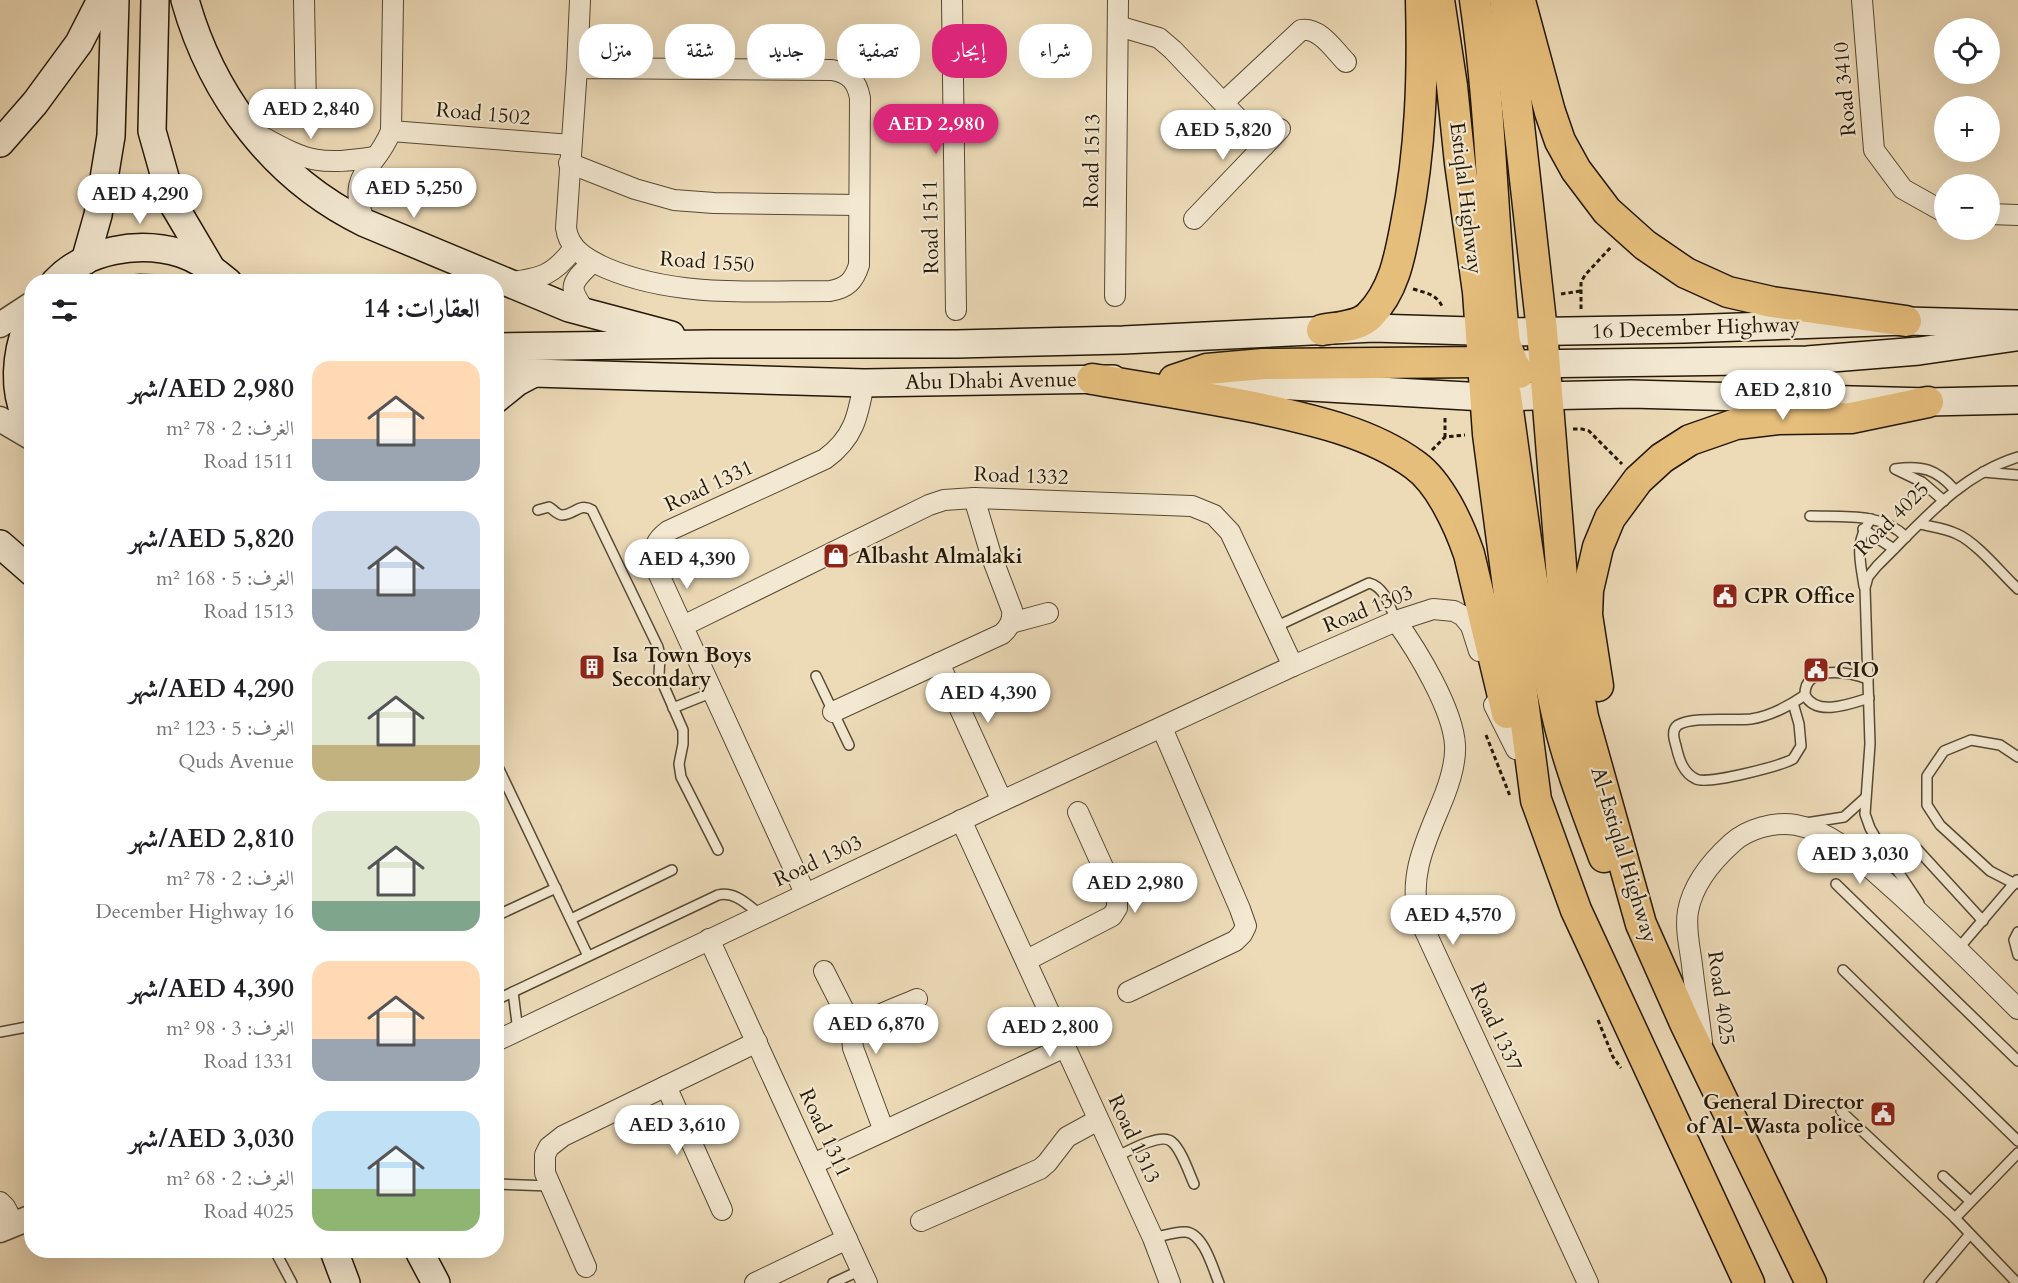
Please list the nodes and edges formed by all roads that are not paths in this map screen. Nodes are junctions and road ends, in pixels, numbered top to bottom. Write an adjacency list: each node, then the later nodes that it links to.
1 (101, 0): 24 (main road)
2 (115, 0): 35 (main road)
3 (155, 0): 39 (main road)
4 (185, 0): 21 (main road)
5 (304, 0): 20 (street)
6 (393, 0): 23 (street)
7 (580, 0): 18 (street)
8 (952, 0): 44 (street, Road 1511)
9 (1118, 0): 16 (street, Road 1513)
10 (1421, 0): 49 (main road)
11 (1439, 0): 55 (main road, Estiqlal Highway)
12 (1475, 0): 55 (main road)
13 (1505, 0): 51 (main road)
14 (1520, 0): 46 (main road)
15 (1862, 0): 29 (street, Road 3410)
16 (1118, 26): 19 (street); 42 (street, Road 1513)
17 (1346, 62): 19 (street)
18 (577, 68): 26 (street); 28 (street, Road 1550)
19 (1224, 102): 25 (street)
20 (306, 107)
21 (248, 128): 27 (street); 33 (main road)
22 (1280, 129): 25 (street)
23 (391, 131): 26 (street, Road 1502); 27 (street)
24 (0, 143)
25 (1264, 146): 32 (street)
26 (570, 154): 28 (street); 34 (street)
27 (375, 157): 33 (street)
28 (860, 205): 36 (street, Road 1550)
29 (1934, 206)
30 (2000, 214): 31 (street)
31 (2018, 215)
32 (1194, 219)
33 (365, 223): 40 (main road)
34 (574, 248): 36 (street, Road 1550); 41 (street)
35 (85, 261): 37 (main road); 38 (main road)
36 (593, 262): 45 (street)
37 (66, 274)
38 (218, 274)
39 (219, 274)
40 (485, 274)
41 (506, 283): 45 (main road)
42 (1115, 296)
43 (24, 309): 48 (street)
44 (956, 310)
45 (588, 315): 53 (main road)
46 (1906, 321): 47 (main road, 16 December Highway); 51 (main road, 16 December Highway)
47 (2018, 324)
48 (0, 325)
49 (1322, 330): 53 (main road, Abu Dhabi Avenue); 55 (main road, Abu Dhabi Avenue)
50 (24, 331): 66 (main road)
51 (1542, 331): 55 (main road); 56 (main road)
52 (2018, 337): 56 (main road)
53 (710, 344): 54 (main road, Abu Dhabi Avenue)
54 (504, 347)
55 (1497, 363): 56 (main road); 60 (main road); 63 (main road); 107 (main road); 124 (main road)
56 (1545, 365): 63 (main road)
57 (504, 373): 58 (main road, Abu Dhabi Avenue)
58 (534, 373): 61 (main road, Abu Dhabi Avenue); 62 (main road)
59 (1092, 379): 60 (main road, Abu Dhabi Avenue); 61 (main road, Abu Dhabi Avenue); 103 (main road)
60 (1174, 380)
61 (864, 383): 89 (street, Road 1331)
62 (504, 393)
63 (1547, 395): 65 (main road); 112 (main road, Al-Estiqlal Highway)
64 (2018, 400): 65 (main road)
65 (1928, 402): 112 (main road)
66 (24, 411)
67 (0, 419): 68 (street)
68 (24, 433)
69 (2018, 457): 70 (lane, Road 4025)
70 (1981, 472): 71 (lane); 72 (lane, Road 4025)
71 (2018, 475)
72 (1954, 489): 74 (lane, Road 4025); 74 (lane)
73 (974, 498): 88 (street); 89 (street, Road 1332); 90 (street, Road 1332)
74 (1944, 501): 78 (lane, Road 4025)
75 (538, 510): 99 (lane)
76 (1810, 516): 77 (lane)
77 (1871, 519): 79 (lane); 80 (lane)
78 (1920, 524): 80 (lane, Road 4025); 85 (lane)
79 (1863, 529): 82 (lane); 84 (lane)
80 (1906, 537): 82 (lane, Road 4025)
81 (0, 544): 83 (main road)
82 (1894, 549): 84 (lane, Road 4025)
83 (24, 565)
84 (1865, 588): 94 (lane, Road 4025)
85 (2018, 589)
86 (1048, 613): 88 (street)
87 (1396, 621): 90 (lane); 92 (street, Road 1303); 103 (street, Road 1303); 178 (street, Road 1337)
88 (1011, 623): 91 (street)
89 (683, 626): 95 (street, Road 1331)
90 (1275, 627): 92 (street, Road 1332)
91 (939, 663): 100 (street); 108 (street)
92 (1293, 666): 101 (street, Road 1303)
93 (816, 676): 100 (lane)
94 (1868, 679): 96 (lane); 97 (lane, Road 4025)
95 (713, 692): 99 (lane); 119 (street, Road 1331)
96 (1805, 695): 97 (lane); 98 (lane)
97 (1869, 698): 106 (lane, Road 4025)
98 (1793, 703): 98 (lane)
99 (673, 708): 113 (lane)
100 (833, 712): 102 (lane)
101 (1162, 728): 108 (street, Road 1303); 135 (street)
102 (849, 745)
103 (1516, 749): 107 (main road)
104 (2018, 757): 116 (lane)
105 (504, 780): 118 (lane)
106 (1865, 798): 111 (lane, Road 4025); 125 (lane, Road 4025)
107 (1536, 800): 179 (main road)
108 (1002, 801): 110 (street, Road 1303)
109 (1078, 812): 131 (street)
110 (961, 820): 119 (street, Road 1303); 131 (street, Road 1313)
111 (1795, 825): 125 (street, Road 4025); 147 (street, Road 4025)
112 (1618, 843): 124 (main road, Al-Estiqlal Highway)
113 (718, 850)
114 (1918, 850): 123 (lane)
115 (672, 870): 122 (lane)
116 (2017, 882): 123 (lane)
117 (1836, 884): 146 (lane)
118 (556, 888): 120 (lane); 122 (lane)
119 (805, 893): 121 (street, Road 1303)
120 (504, 912)
121 (761, 915): 127 (street, Road 1303); 130 (lane)
122 (571, 920): 130 (lane)
123 (1983, 921): 128 (lane)
124 (1641, 924): 147 (main road, Al-Estiqlal Highway)
125 (1935, 927): 128 (street, Road 4025)
126 (2018, 932): 129 (lane)
127 (709, 939): 140 (street, Road 1303); 144 (street, Road 1311)
128 (1958, 949): 138 (street, Road 4025)
129 (2018, 955)
130 (588, 956): 134 (lane)
131 (1027, 960): 145 (street, Road 1313)
132 (1843, 970): 152 (lane)
133 (824, 971): 142 (street)
134 (513, 992): 136 (lane); 140 (lane)
135 (1128, 992)
136 (504, 996)
137 (917, 999): 142 (street)
138 (2018, 1009)
139 (24, 1028): 141 (lane)
140 (518, 1031): 143 (street, Road 1303)
141 (0, 1032)
142 (855, 1032): 151 (street)
143 (504, 1037)
144 (756, 1042): 148 (street); 155 (street, Road 1311)
145 (1065, 1047): 150 (street, Road 1313); 151 (street)
146 (2018, 1061)
147 (1705, 1063): 180 (main road, Al-Estiqlal Highway)
148 (666, 1086): 159 (street); 162 (street)
149 (1841, 1112): 163 (lane)
150 (1098, 1120): 154 (street, Road 1313); 164 (street)
151 (884, 1131): 155 (street)
152 (2018, 1141)
153 (2018, 1153): 160 (lane)
154 (1116, 1156): 158 (lane); 167 (street, Road 1313)
155 (813, 1164): 168 (street, Road 1311)
156 (1943, 1176): 160 (lane)
157 (504, 1184): 159 (lane)
158 (1194, 1184)
159 (550, 1186): 170 (street)
160 (1970, 1201): 163 (lane)
161 (0, 1202): 165 (street)
162 (722, 1210)
163 (1954, 1218): 166 (lane)
164 (921, 1221)
165 (15, 1224)
166 (1970, 1234): 171 (lane); 181 (lane)
167 (1153, 1238): 176 (street, Road 1313); 177 (lane)
168 (847, 1239): 172 (street, Road 1311); 174 (street)
169 (279, 1258): 173 (lane)
170 (586, 1267)
171 (2009, 1275): 182 (lane); 183 (lane)
172 (864, 1276): 175 (lane)
173 (292, 1283)
174 (755, 1283)
175 (833, 1283)
176 (1170, 1283)
177 (1219, 1283)
178 (1588, 1283)
179 (1749, 1283)
180 (1811, 1283)
181 (1929, 1283)
182 (2001, 1283)
183 (2017, 1283)

